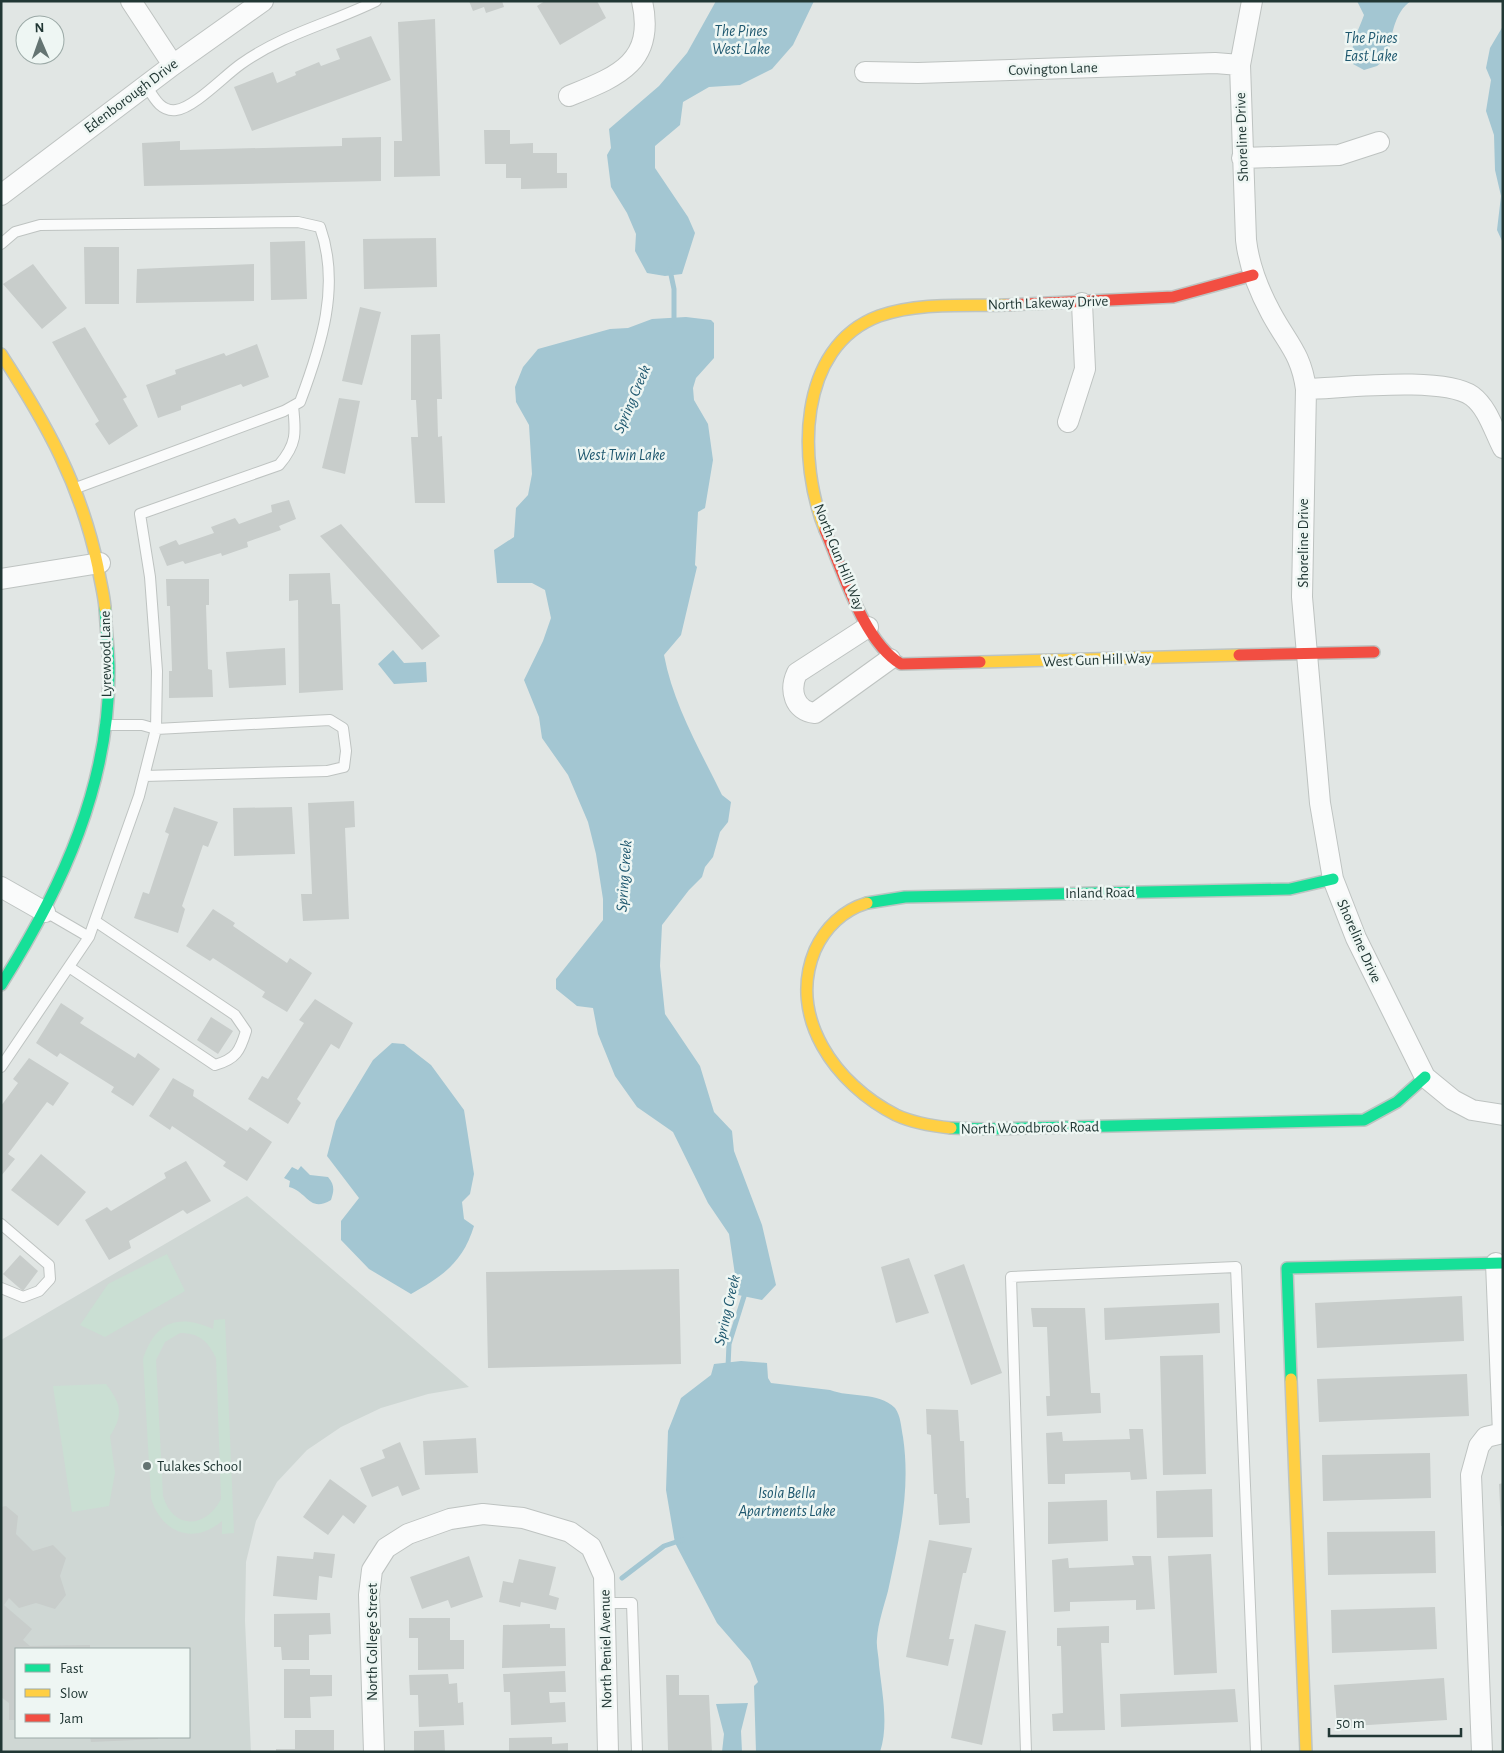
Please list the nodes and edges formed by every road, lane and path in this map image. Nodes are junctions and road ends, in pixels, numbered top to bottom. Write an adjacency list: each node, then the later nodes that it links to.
1 (131, 1): 6 (street)
2 (264, 1): 6 (street, Edenborough Drive)
3 (376, 1): 9 (lane)
4 (642, 1): 10 (street)
5 (1252, 1): 7 (street, Shoreline Drive)
6 (172, 65): 9 (street, Edenborough Drive)
7 (1240, 66): 8 (street, Covington Lane); 12 (street, Shoreline Drive)
8 (865, 72)
9 (146, 85): 13 (street, Edenborough Drive)
10 (569, 96)
11 (1379, 142): 12 (street)
12 (1242, 158): 15 (street, Shoreline Drive)
13 (1, 195)
14 (1, 244): 20 (lane)
15 (1253, 275): 16 (street, North Lakeway Drive); 19 (street, Shoreline Drive)
16 (1082, 303): 17 (street, North Lakeway Drive); 21 (street)
17 (846, 337): 26 (street, North Gun Hill Way)
18 (1, 354): 23 (street, Lyrewood Lane)
19 (1306, 389): 22 (street); 28 (street, Shoreline Drive)
20 (293, 406): 23 (lane); 31 (lane)
21 (1068, 422)
22 (1503, 448)
23 (76, 488): 24 (street, Lyrewood Lane)
24 (100, 563): 25 (street); 30 (street, Lyrewood Lane)
25 (1, 579)
26 (868, 627): 29 (street, North Gun Hill Way); 29 (street)
27 (1374, 652): 28 (street, West Gun Hill Way)
28 (1306, 654): 29 (street, West Gun Hill Way); 33 (street, Shoreline Drive)
29 (890, 659)
30 (104, 725): 31 (lane); 36 (street, Lyrewood Lane)
31 (156, 729): 32 (lane); 32 (lane)
32 (144, 776): 37 (lane)
33 (1333, 879): 35 (street, Inland Road); 42 (street, Shoreline Drive)
34 (1, 887): 36 (street)
35 (866, 904): 42 (street, North Woodbrook Road)
36 (45, 912): 38 (lane); 40 (street, Lyrewood Lane)
37 (95, 921): 38 (lane); 39 (lane)
38 (89, 937): 39 (lane)
39 (69, 967): 41 (lane)
40 (1, 985)
41 (1, 1067)
42 (1425, 1077): 43 (street)
43 (1503, 1115)
44 (1, 1224): 46 (lane)
45 (1499, 1263): 47 (street); 55 (street)
46 (1, 1288)
47 (1503, 1433): 56 (street)
48 (450, 1519): 49 (street, North Peniel Avenue); 50 (street, North College Street)
49 (606, 1603): 51 (street, North Peniel Avenue); 52 (lane)
50 (374, 1752)
51 (608, 1752)
52 (637, 1752)
53 (1026, 1752): 54 (lane)
54 (1256, 1752)
55 (1306, 1752)
56 (1482, 1752)

